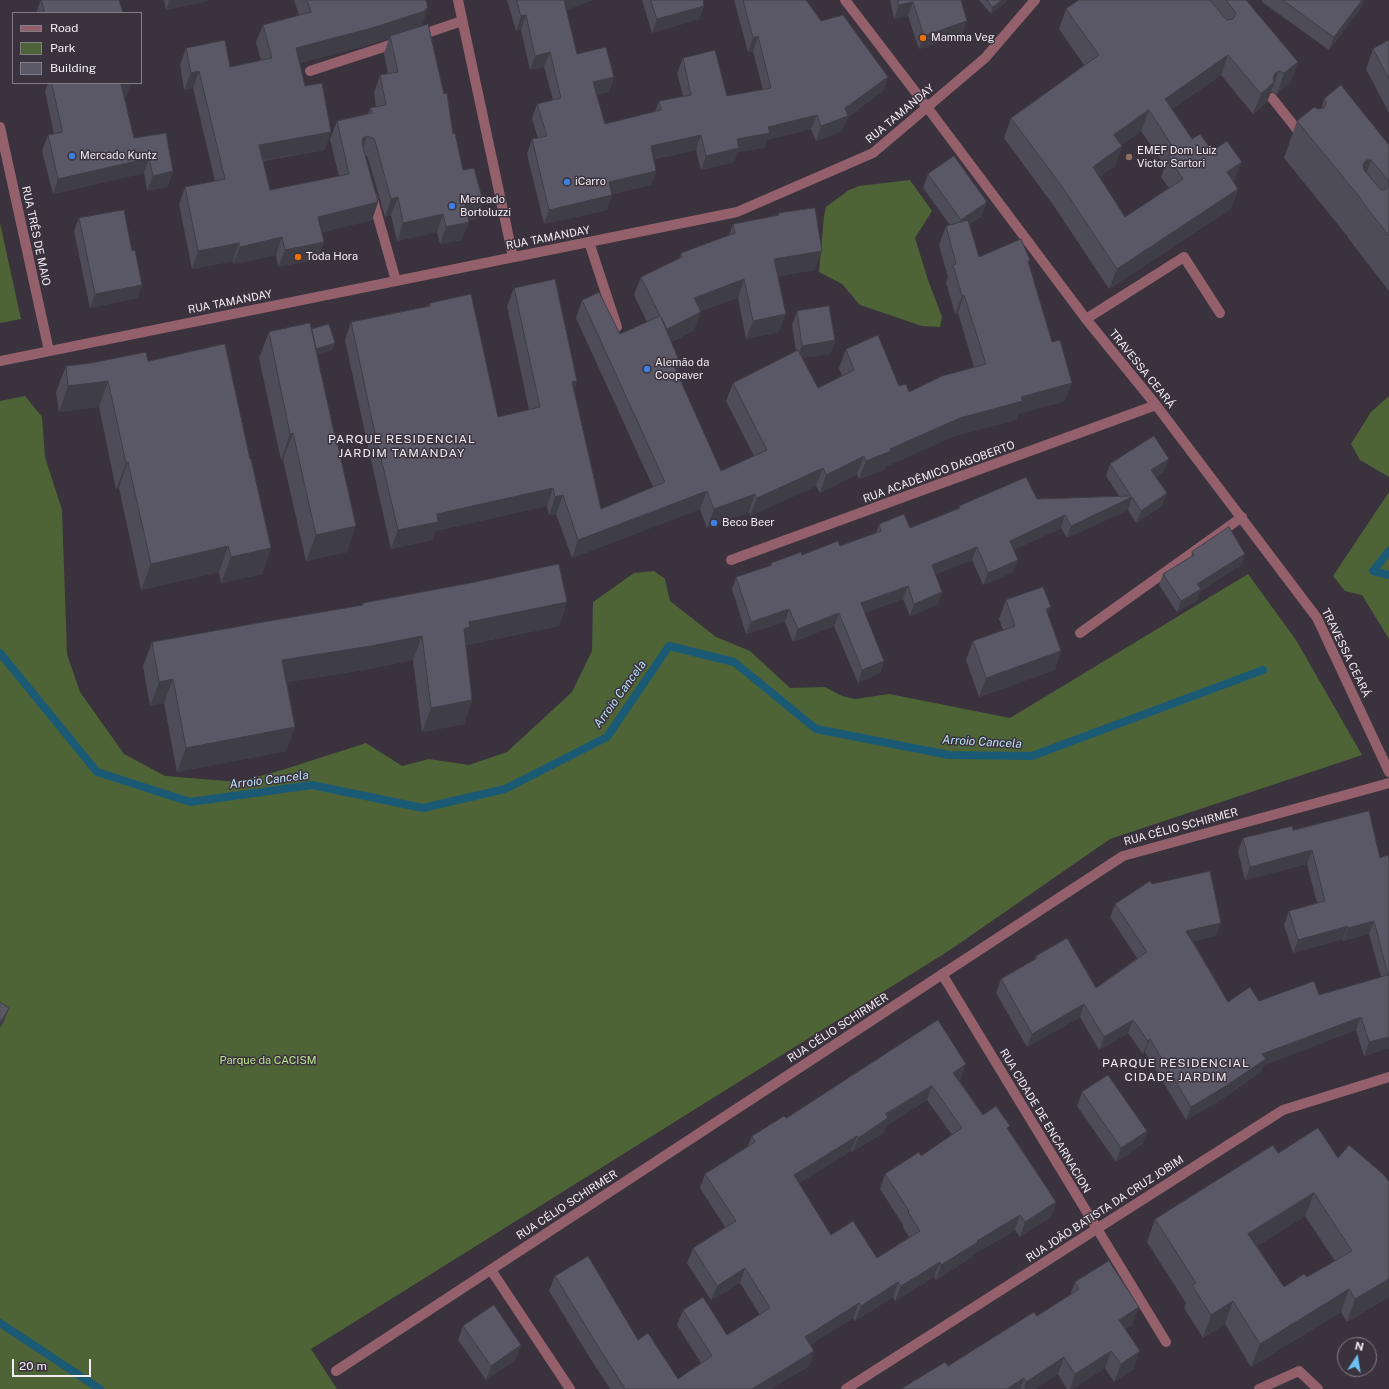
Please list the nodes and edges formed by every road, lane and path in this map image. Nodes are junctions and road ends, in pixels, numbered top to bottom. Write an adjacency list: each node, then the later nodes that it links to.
1 (458, 0): 4 (street)
2 (845, 0): 7 (street, TRAVESSA CEARÁ)
3 (1034, 0): 7 (street, RUA TAMANDAY)
4 (462, 22): 5 (street); 12 (street)
5 (310, 71)
6 (1272, 98): 9 (street)
7 (928, 107): 11 (street, RUA TAMANDAY); 15 (street, TRAVESSA CEARÁ)
8 (0, 127): 17 (street, RUA TRÊS DE MAIO)
9 (1306, 140)
10 (370, 190): 13 (street)
11 (589, 242): 12 (street, RUA TAMANDAY); 16 (street)
12 (513, 257): 13 (street, RUA TAMANDAY)
13 (396, 281): 17 (street, RUA TAMANDAY)
14 (1220, 313): 15 (street)
15 (1086, 318): 19 (street, TRAVESSA CEARÁ)
16 (617, 327)
17 (49, 351): 18 (street, RUA TAMANDAY)
18 (0, 361)
19 (1156, 405): 20 (street, TRAVESSA CEARÁ); 21 (street, RUA ACADÊMICO DAGOBERTO)
20 (1242, 517): 22 (street); 23 (street, TRAVESSA CEARÁ)
21 (731, 560)
22 (1080, 633)
23 (1389, 772)
24 (1389, 783): 25 (street, RUA CÉLIO SCHIRMER)
25 (942, 974): 27 (street, RUA CIDADE DE ENCARNACION); 28 (street, RUA CÉLIO SCHIRMER)
26 (1389, 1078): 27 (street, RUA JOÃO BATISTA DA CRUZ JOBIM)
27 (1097, 1229): 29 (street, RUA CIDADE DE ENCARNACION); 32 (street, RUA JOÃO BATISTA DA CRUZ JOBIM)
28 (491, 1270): 30 (street, RUA CÉLIO SCHIRMER); 31 (street)
29 (1166, 1342)
30 (336, 1371)
31 (570, 1389)
32 (846, 1389)
33 (1259, 1389): 34 (street)
34 (1318, 1389)

